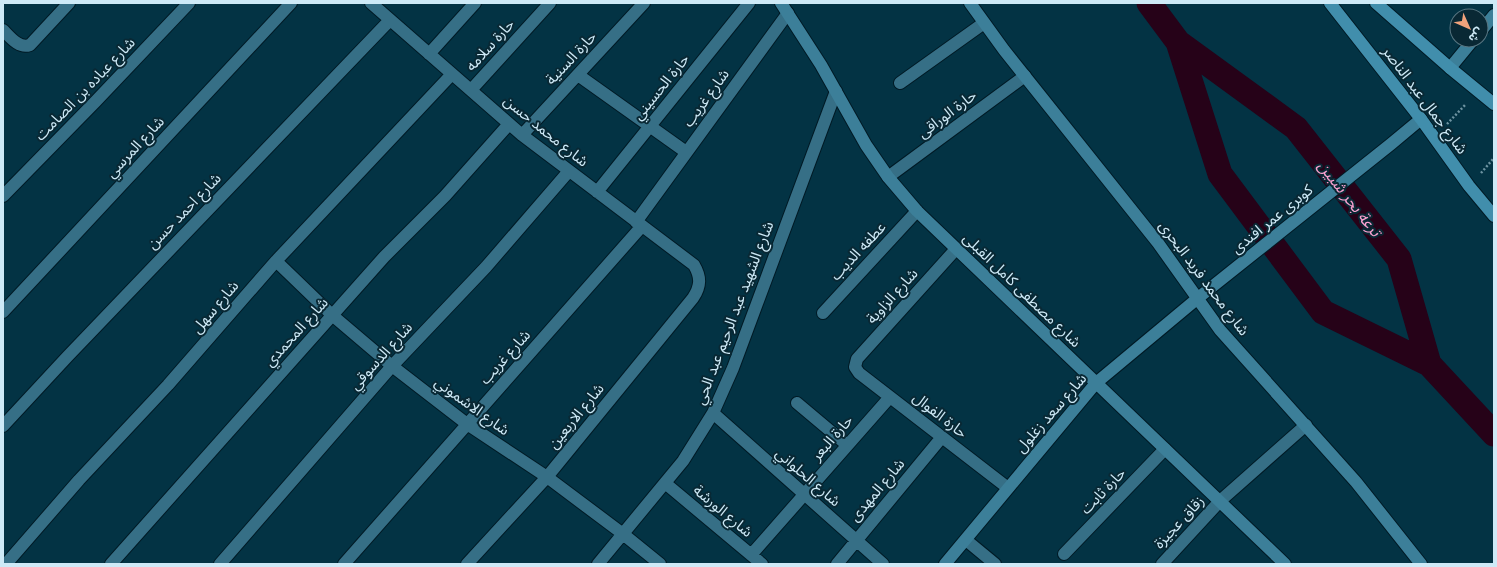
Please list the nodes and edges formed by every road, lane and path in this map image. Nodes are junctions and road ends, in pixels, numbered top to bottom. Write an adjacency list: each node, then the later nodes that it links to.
1 (69, 3): 16 (street)
2 (189, 3): 37 (street, شارع عباده بن الصامت)
3 (291, 3): 45 (street, شارع المرسي)
4 (371, 3): 14 (street, شارع محمد حسن)
5 (475, 3): 18 (street)
6 (550, 3): 24 (street, حارة سلامه)
7 (644, 3): 21 (street, حارة السنية)
8 (749, 3): 30 (street, حارة الحسيني)
9 (781, 3): 13 (main road, شارع مصطفى كامل القبلى)
10 (970, 3): 15 (main road, شارع محمد فريد البحرى)
11 (1330, 3): 28 (main road, شارع جمال عبد الناصر)
12 (1378, 4): 19 (main road, شارع جمال عبد الناصر)
13 (788, 13): 25 (main road, شارع مصطفى كامل القبلى); 33 (street, شارع غريب)
14 (390, 20): 18 (street, شارع محمد حسن); 56 (street, شارع احمد حسن)
15 (984, 23): 22 (main road, شارع محمد فريد البحرى); 23 (street)
16 (3, 30)
17 (1466, 48): 19 (main road)
18 (429, 54): 20 (street, شارع محمد حسن)
19 (1450, 68): 26 (main road, شارع جمال عبد الناصر)
20 (452, 74): 24 (street, شارع محمد حسن); 42 (street, شارع سهل)
21 (578, 75): 30 (street); 31 (street, حارة السنية)
22 (1025, 76): 35 (street, حارة الوراقى); 44 (main road, شارع محمد فريد البحرى)
23 (900, 83)
24 (471, 90): 29 (street, شارع محمد حسن)
25 (836, 91): 35 (main road, شارع مصطفى كامل القبلى); 53 (street, شارع الشهيد عبد الرحيم عبد الحي)
26 (1478, 91): 27 (main road, شارع جمال عبد الناصر); 32 (path)
27 (1494, 104)
28 (1421, 119): 32 (main road, شارع جمال عبد الناصر); 44 (main road, كوبرى عمر افندى)
29 (510, 124): 31 (street, شارع محمد حسن); 47 (street, شارع المحمدي)
30 (650, 126): 33 (street); 36 (street, حارة الحسيني)
31 (522, 135): 34 (street, شارع محمد حسن)
32 (1434, 137): 39 (main road, شارع جمال عبد الناصر)
33 (686, 152): 40 (street, شارع غريب)
34 (569, 171): 36 (street, شارع محمد حسن); 48 (street, شارع الدسوقي)
35 (888, 177): 38 (main road, شارع مصطفى كامل القبلى)
36 (597, 192): 40 (street, شارع محمد حسن)
37 (3, 196)
38 (917, 211): 41 (main road, شارع مصطفى كامل القبلى); 46 (street, عطفه الديب)
39 (1494, 216)
40 (639, 224): 43 (street, شارع محمد حسن); 54 (street, شارع غريب)
41 (956, 249): 49 (street, شارع الزاوية); 50 (main road, شارع مصطفى كامل القبلى)
42 (276, 261): 47 (street, شارع الاشموني); 70 (street, شارع سهل)
43 (700, 282): 60 (street, شارع الاربعين)
44 (1198, 298): 50 (main road, شارع سعد زغلول); 55 (main road, شارع محمد فريد البحرى)
45 (3, 312)
46 (824, 313)
47 (332, 315): 48 (street, شارع الاشموني); 71 (street, شارع المحمدي)
48 (392, 366): 54 (street, شارع الاشموني); 72 (street, شارع الدسوقي)
49 (855, 366): 51 (street, حارة الفوال)
50 (1096, 383): 59 (main road, شارع مصطفى كامل القبلى); 62 (main road, شارع سعد زغلول)
51 (890, 397): 57 (street, حارة الفوال); 58 (street, حارة البعر)
52 (797, 402): 58 (street)
53 (713, 413): 61 (street, شارع الشهيد عبد الرحيم عبد الحي); 63 (street, شارع الحلواني)
54 (467, 424): 60 (street, شارع الاشموني); 73 (street, شارع غريب)
55 (1306, 425): 64 (street, زقاق عجيزة); 84 (main road, شارع محمد فريد البحرى)
56 (3, 426)
57 (942, 437): 62 (street, حارة الفوال); 66 (street, شارع المهدى)
58 (848, 445): 63 (street, حارة البعر)
59 (1165, 449): 64 (main road, شارع مصطفى كامل القبلى); 68 (street, حارة ثابت)
60 (546, 478): 65 (street, شارع الاشموني); 74 (street, شارع الاربعين)
61 (665, 483): 65 (street, شارع الشهيد عبد الرحيم عبد الحي); 69 (street, شارع الورشة)
62 (1008, 488): 67 (main road, شارع سعد زغلول)
63 (804, 495): 66 (street, شارع الحلواني); 69 (street, حارة البعر)
64 (1220, 501): 82 (street, زقاق عجيزة); 83 (main road, شارع مصطفى كامل القبلى)
65 (623, 534): 75 (street, شارع الشهيد عبد الرحيم عبد الحي); 76 (street, شارع الاشموني)
66 (856, 540): 78 (street, شارع المهدى); 79 (street, شارع الحلواني)
67 (966, 540): 80 (main road, شارع سعد زغلول); 81 (street)
68 (1064, 554)
69 (751, 555): 77 (street, شارع الورشة)
70 (6, 564)
71 (111, 564)
72 (220, 564)
73 (344, 564)
74 (467, 564)
75 (598, 564)
76 (660, 564)
77 (762, 564)
78 (837, 564)
79 (883, 564)
80 (945, 564)
81 (995, 564)
82 (1162, 564)
83 (1285, 564)
84 (1422, 564)

